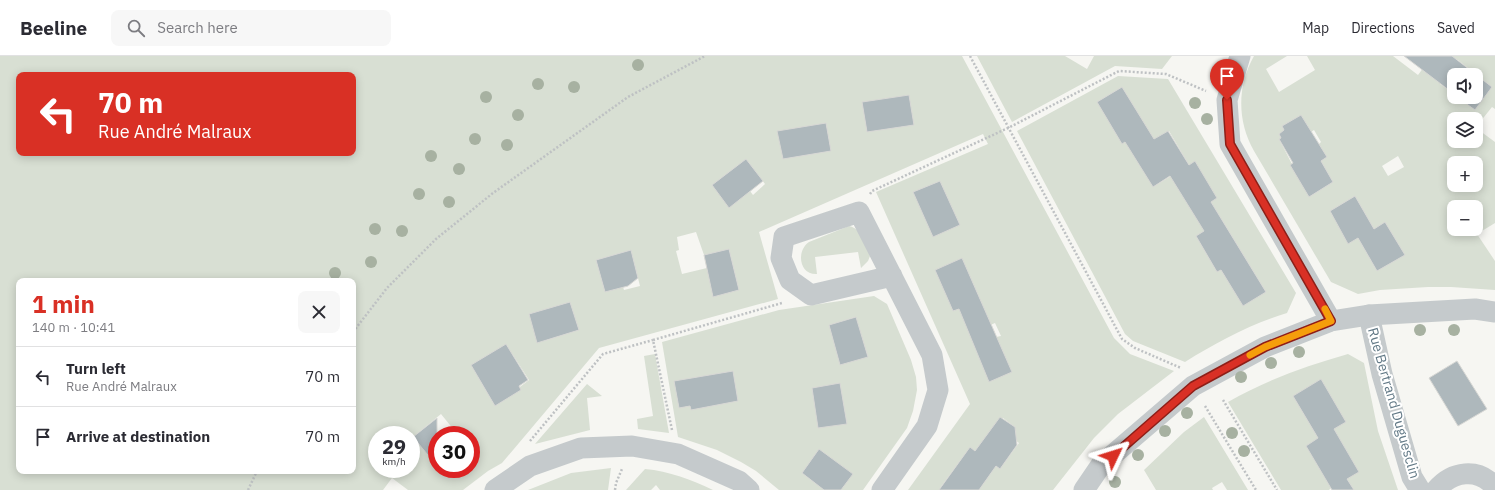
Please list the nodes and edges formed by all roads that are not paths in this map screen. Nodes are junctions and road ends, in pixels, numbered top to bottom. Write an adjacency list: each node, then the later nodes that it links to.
1 (1240, 56): 5 (street)
2 (892, 276): 2 (street); 9 (street)
3 (1495, 312): 4 (street, Rue Bertrand Duguesclin)
4 (1369, 315): 5 (street, Rue Bertrand Duguesclin); 11 (street, Rue Bertrand Duguesclin)
5 (1331, 321): 10 (street, Rue Bertrand Duguesclin)
6 (1495, 487): 12 (street, Rue Bertrand Duguesclin)
7 (495, 490): 8 (street)
8 (749, 490)
9 (882, 490)
10 (1084, 490)
11 (1420, 490)
12 (1436, 490)

